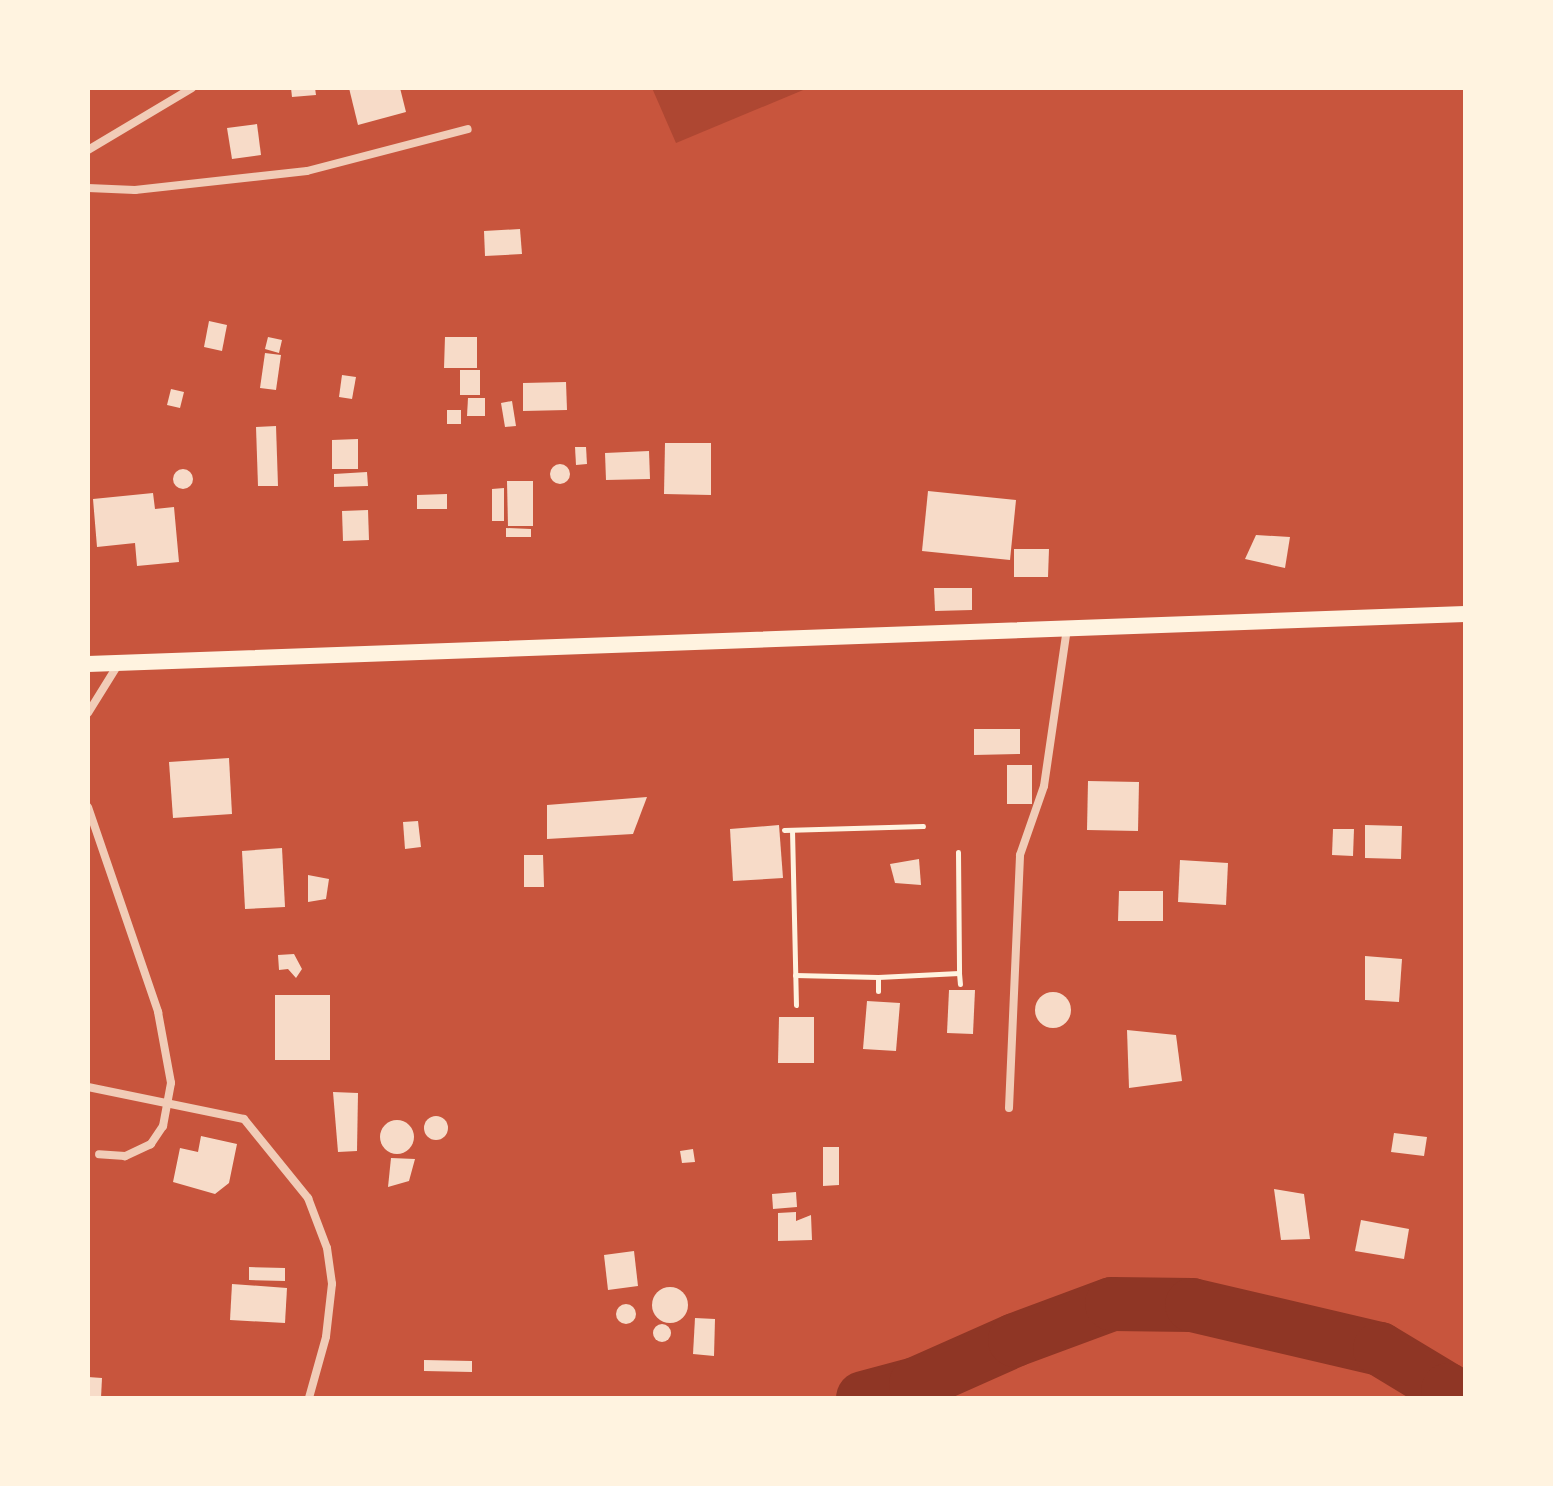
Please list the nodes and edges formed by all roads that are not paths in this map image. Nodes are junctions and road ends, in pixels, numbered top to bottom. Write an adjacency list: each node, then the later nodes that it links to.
1 (192, 88): 3 (street)
2 (468, 129): 4 (street)
3 (88, 150)
4 (88, 188)
5 (1465, 614): 6 (main road)
6 (1067, 628): 7 (main road); 13 (street)
7 (119, 663): 8 (main road); 9 (street)
8 (88, 664)
9 (88, 713)
10 (88, 807): 12 (street)
11 (88, 1087): 12 (street)
12 (168, 1104): 14 (street); 15 (street)
13 (1009, 1108)
14 (99, 1154)
15 (309, 1398)

